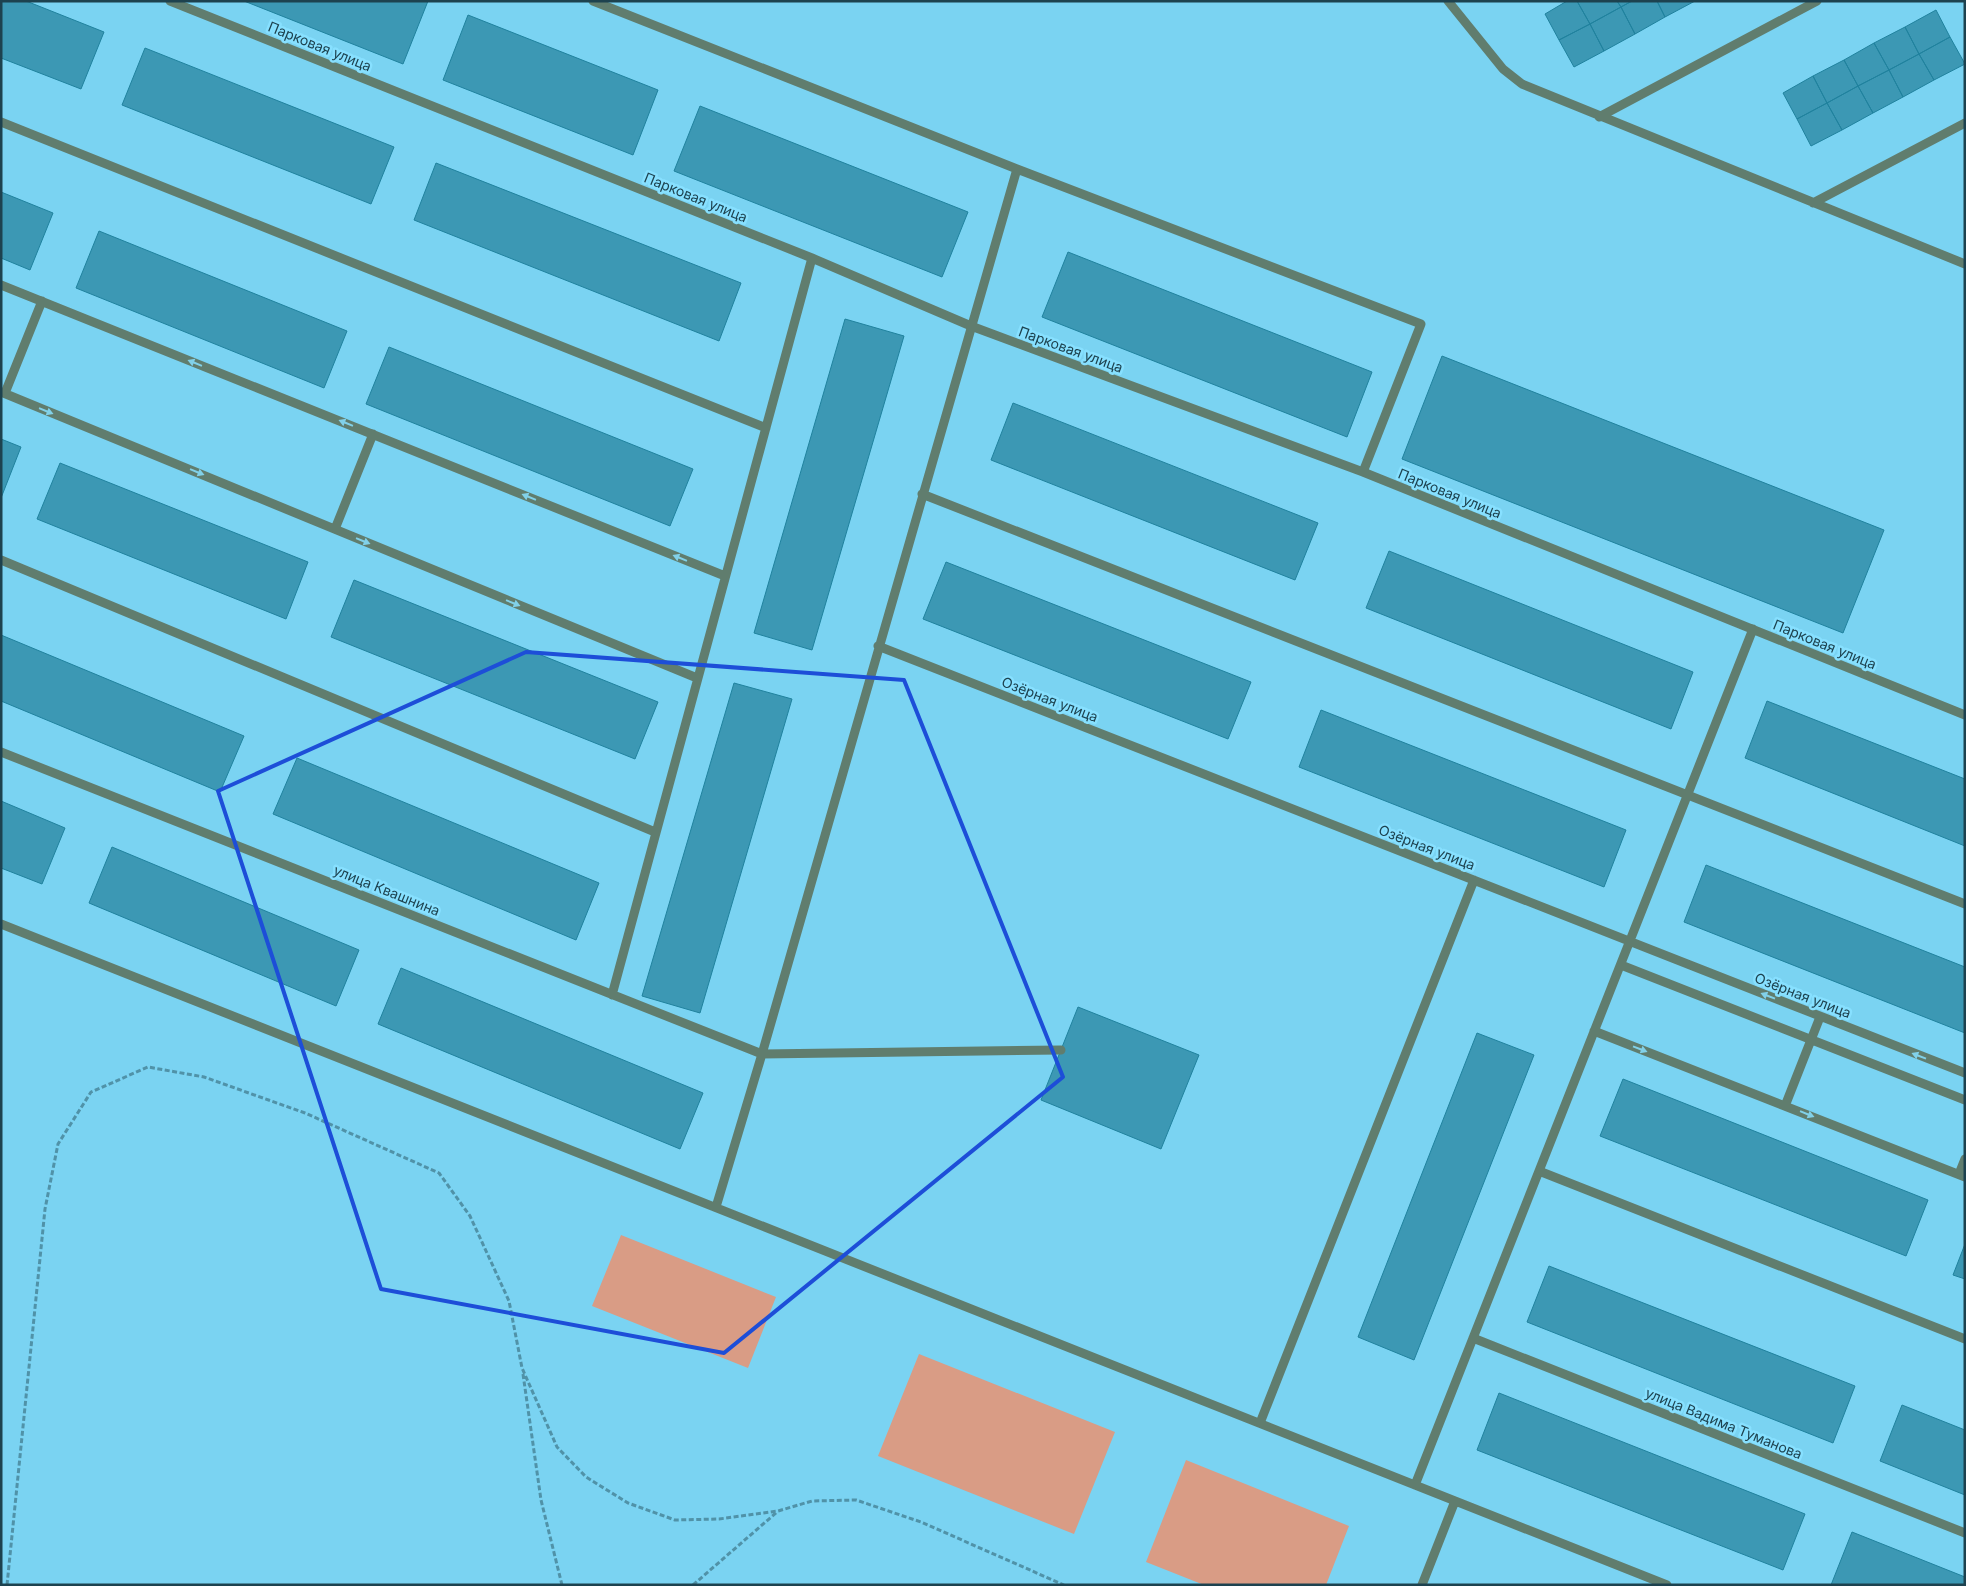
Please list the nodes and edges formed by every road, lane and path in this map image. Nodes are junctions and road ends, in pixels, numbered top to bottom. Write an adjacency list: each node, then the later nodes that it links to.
1 (170, 1): 10 (street, Парковая улица)
2 (593, 1): 8 (street)
3 (1448, 1): 5 (street)
4 (1817, 1): 5 (street)
5 (1599, 116): 9 (street)
6 (1, 122): 16 (street)
7 (1965, 123): 9 (street)
8 (1017, 169): 14 (street); 18 (street)
9 (1813, 203): 11 (street)
10 (812, 258): 14 (street, Парковая улица); 16 (street)
11 (1965, 264)
12 (1, 285): 13 (street)
13 (42, 301): 15 (street); 17 (street, one-way to 13)
14 (971, 326): 18 (street, Парковая улица); 19 (street)
15 (3, 393): 20 (street, one-way to 20)
16 (766, 428): 22 (street)
17 (373, 434): 20 (street); 22 (street, one-way to 17)
18 (1363, 472): 23 (street, Парковая улица)
19 (922, 494): 24 (street); 28 (street)
20 (335, 530): 25 (street, one-way to 25)
21 (1, 560): 29 (street)
22 (725, 576): 25 (street)
23 (1752, 630): 26 (street, Парковая улица); 28 (street)
24 (878, 646): 30 (street, Озёрная улица); 40 (street)
25 (697, 678): 29 (street)
26 (1965, 715)
27 (1, 752): 35 (street, улица Квашнина)
28 (1688, 795): 31 (street); 33 (street)
29 (655, 832): 35 (street)
30 (1474, 880): 33 (street, Озёрная улица); 51 (street)
31 (1965, 904)
32 (1, 924): 47 (street)
33 (1630, 942): 34 (street); 36 (street, Озёрная улица, one-way to 33)
34 (1620, 965): 37 (street); 38 (street)
35 (612, 995): 40 (street, улица Квашнина)
36 (1820, 1016): 38 (street); 41 (street, Озёрная улица, one-way to 36)
37 (1594, 1031): 43 (street, one-way to 43); 45 (street)
38 (1811, 1040): 42 (street); 43 (street)
39 (1061, 1050): 40 (street)
40 (762, 1054): 47 (street)
41 (1965, 1073)
42 (1965, 1100)
43 (1785, 1106): 46 (street, one-way to 46)
44 (1965, 1159): 46 (street)
45 (1539, 1171): 48 (street); 49 (street)
46 (1962, 1175)
47 (716, 1207): 51 (street)
48 (1473, 1338): 52 (street); 55 (street, улица Вадима Туманова)
49 (1965, 1338)
50 (522, 1368): 54 (path); 56 (path); 57 (path)
51 (1260, 1423): 52 (street)
52 (1415, 1485): 53 (street)
53 (1455, 1501): 60 (street); 61 (street)
54 (778, 1512): 58 (path); 59 (path)
55 (1965, 1533)
56 (7, 1585)
57 (562, 1585)
58 (694, 1585)
59 (1064, 1585)
60 (1422, 1585)
61 (1667, 1585)

